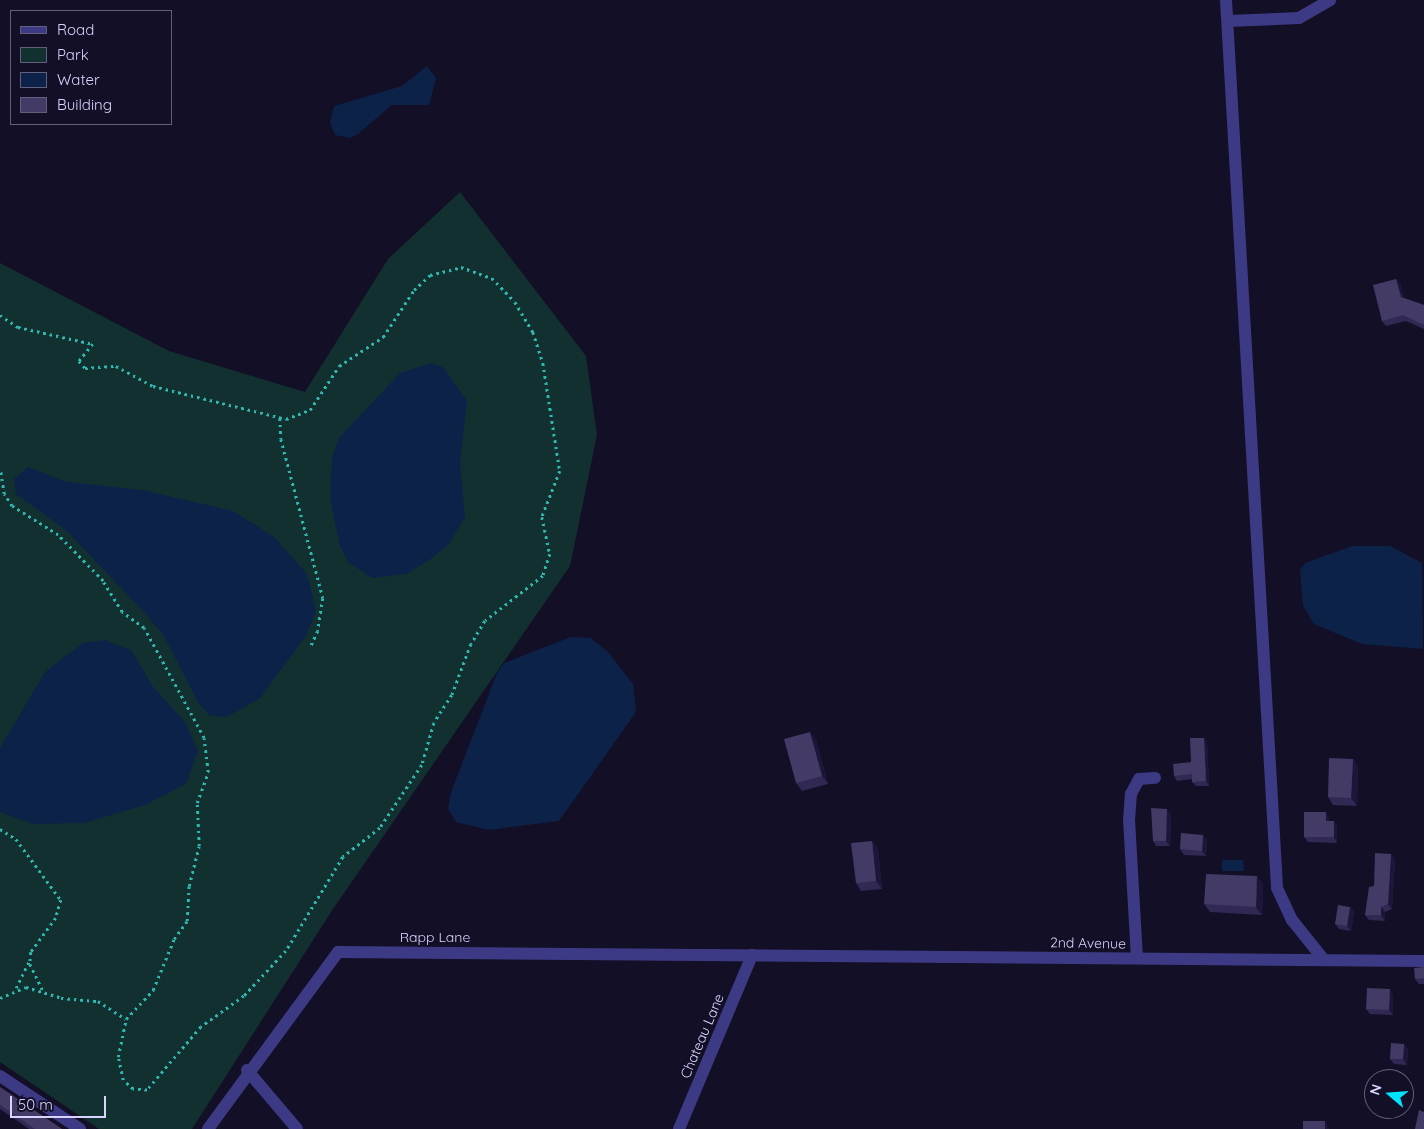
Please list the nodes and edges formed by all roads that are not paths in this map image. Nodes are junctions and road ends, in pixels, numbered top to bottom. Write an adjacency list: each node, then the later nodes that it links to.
1 (1226, 0): 3 (street)
2 (1330, 0): 3 (street)
3 (1228, 21): 7 (street)
4 (1156, 778): 6 (street)
5 (752, 955): 6 (street, 2nd Avenue); 9 (street, Rapp Lane); 14 (street, Chateau Lane)
6 (1137, 958): 7 (street, 2nd Avenue)
7 (1324, 960): 8 (street, 2nd Avenue)
8 (1424, 961)
9 (247, 1070): 12 (street, Rapp Lane); 13 (street)
10 (0, 1076): 11 (street)
11 (80, 1129)
12 (208, 1129)
13 (297, 1129)
14 (679, 1129)

